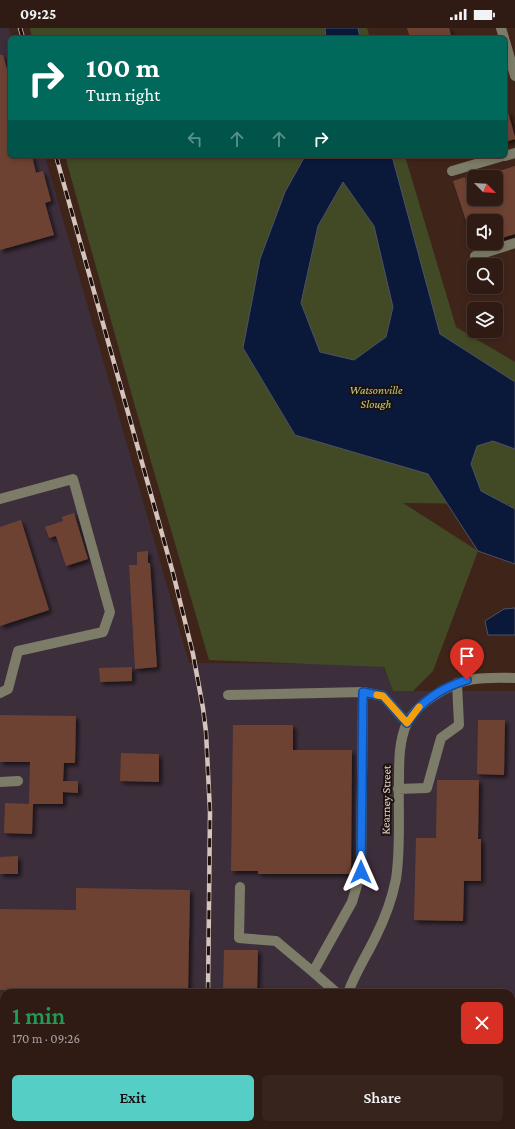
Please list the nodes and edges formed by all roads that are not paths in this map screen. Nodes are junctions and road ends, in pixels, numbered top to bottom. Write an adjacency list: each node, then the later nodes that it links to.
1 (508, 63): 2 (street)
2 (515, 76)
3 (497, 158): 4 (street)
4 (452, 171)
5 (515, 243): 6 (street)
6 (475, 256)
7 (0, 499): 11 (street)
8 (515, 678): 9 (street, Kearney Street)
9 (457, 683): 13 (street, Kearney Street); 16 (street)
10 (363, 692): 12 (street); 13 (street); 18 (street)
11 (0, 693)
12 (228, 694)
13 (407, 723): 16 (street, Kearney Street)
14 (18, 781): 15 (street)
15 (0, 782)
16 (398, 789): 20 (street, Kearney Street)
17 (240, 887): 18 (street)
18 (313, 972): 19 (street)
19 (332, 989)
20 (350, 989)

